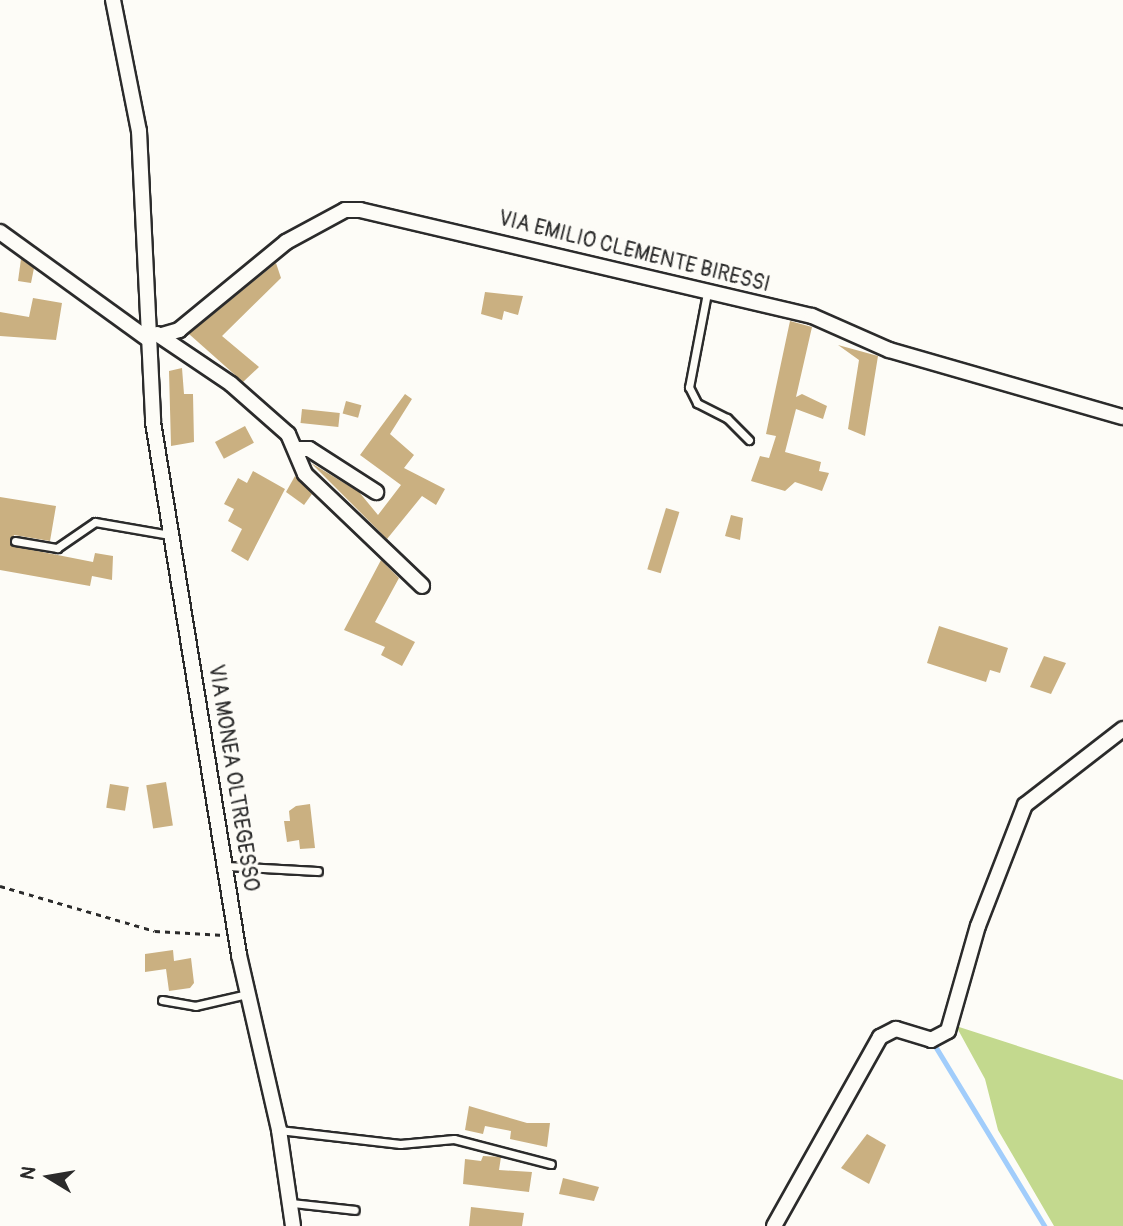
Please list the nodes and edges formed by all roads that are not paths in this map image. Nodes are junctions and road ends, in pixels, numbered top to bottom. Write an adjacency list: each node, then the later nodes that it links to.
1 (113, 0): 5 (street, VIA MONEA OLTREGESSO)
2 (0, 232): 5 (street)
3 (708, 293): 4 (street, VIA EMILIO CLEMENTE BIRESSI); 7 (street, VIA EMILIO CLEMENTE BIRESSI); 8 (lane)
4 (179, 330): 5 (street, VIA EMILIO CLEMENTE BIRESSI); 6 (street)
5 (153, 336): 6 (street); 11 (street, VIA MONEA OLTREGESSO)
6 (176, 346): 9 (street)
7 (1123, 417)
8 (749, 440)
9 (298, 449): 10 (street); 13 (street)
10 (376, 492)
11 (171, 535): 12 (lane); 15 (street, VIA MONEA OLTREGESSO)
12 (15, 541)
13 (422, 586)
14 (1121, 731): 24 (street)
15 (226, 866): 16 (lane); 17 (street, VIA MONEA OLTREGESSO)
16 (318, 871)
17 (247, 994): 18 (lane); 19 (street, VIA MONEA OLTREGESSO)
18 (162, 1000)
19 (279, 1130): 20 (lane); 21 (street, VIA MONEA OLTREGESSO)
20 (551, 1164)
21 (292, 1203): 22 (lane); 23 (street, VIA MONEA OLTREGESSO)
22 (355, 1210)
23 (293, 1226)
24 (774, 1226)

